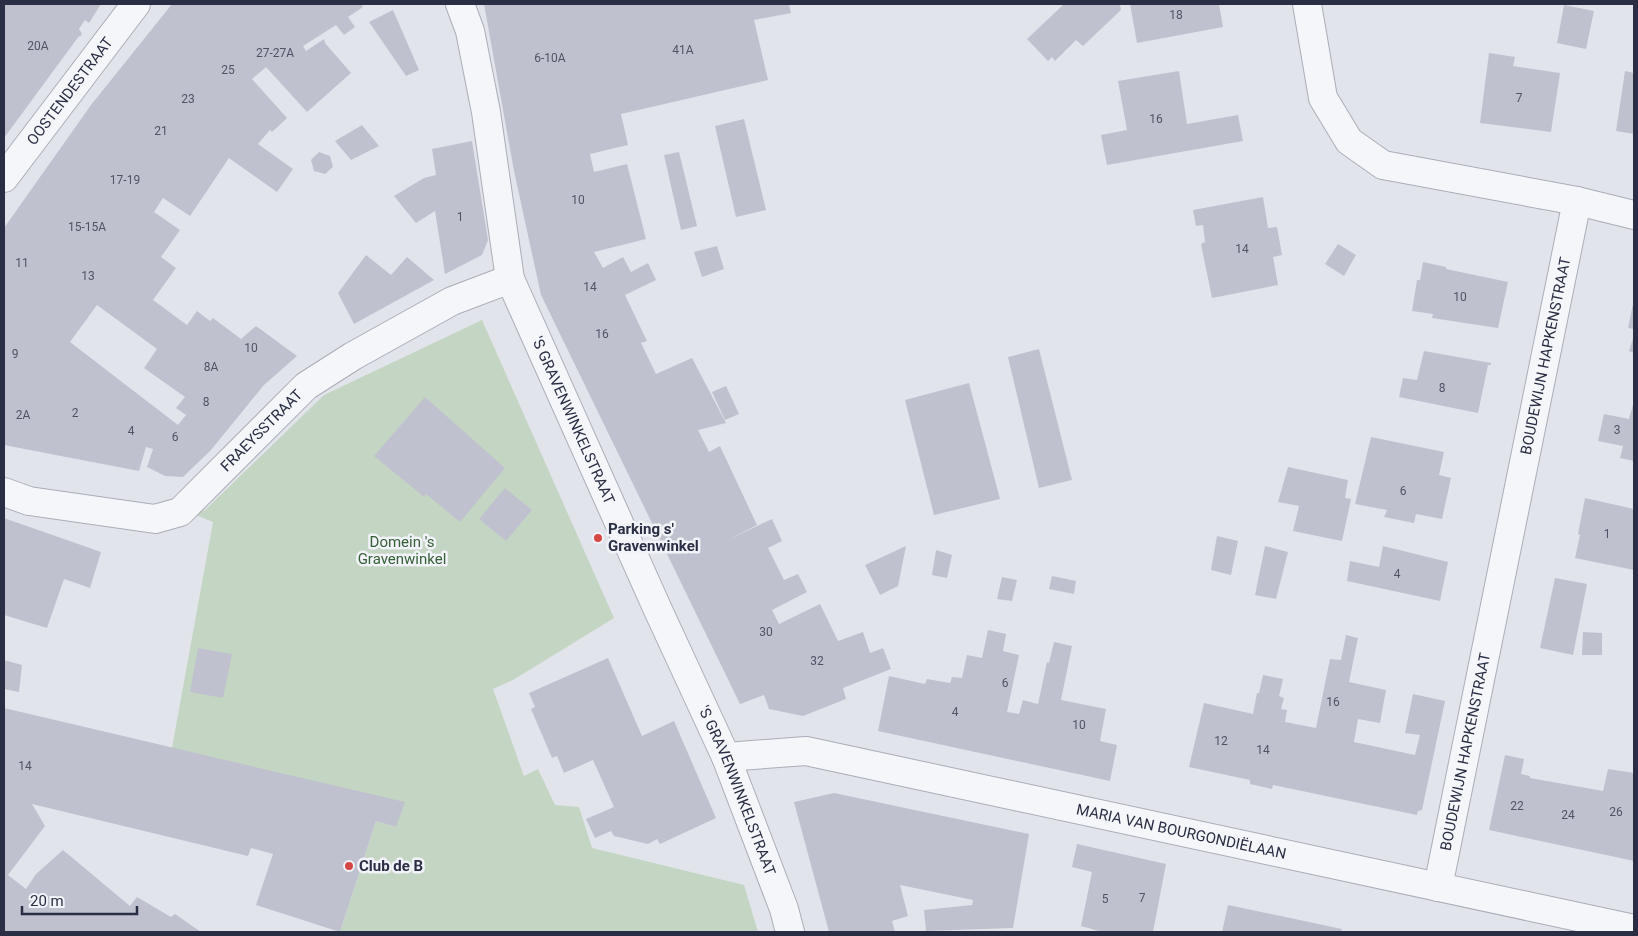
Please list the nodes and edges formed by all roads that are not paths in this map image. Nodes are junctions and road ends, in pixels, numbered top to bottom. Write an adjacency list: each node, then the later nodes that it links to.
1 (136, 4): 4 (street, OOSTENDESTRAAT)
2 (460, 4): 7 (street, 'S GRAVENWINKELSTRAAT)
3 (1307, 4): 5 (street)
4 (4, 178)
5 (1577, 201): 6 (street); 10 (street, BOUDEWIJN HAPKENSTRAAT)
6 (1634, 215)
7 (510, 279): 8 (street, FRAEYSSTRAAT); 9 (street, 'S GRAVENWINKELSTRAAT)
8 (4, 492)
9 (726, 757): 10 (street, MARIA VAN BOURGONDIËLAAN); 12 (street, 'S GRAVENWINKELSTRAAT)
10 (1438, 887): 11 (street, MARIA VAN BOURGONDIËLAAN)
11 (1634, 929)
12 (790, 932)

